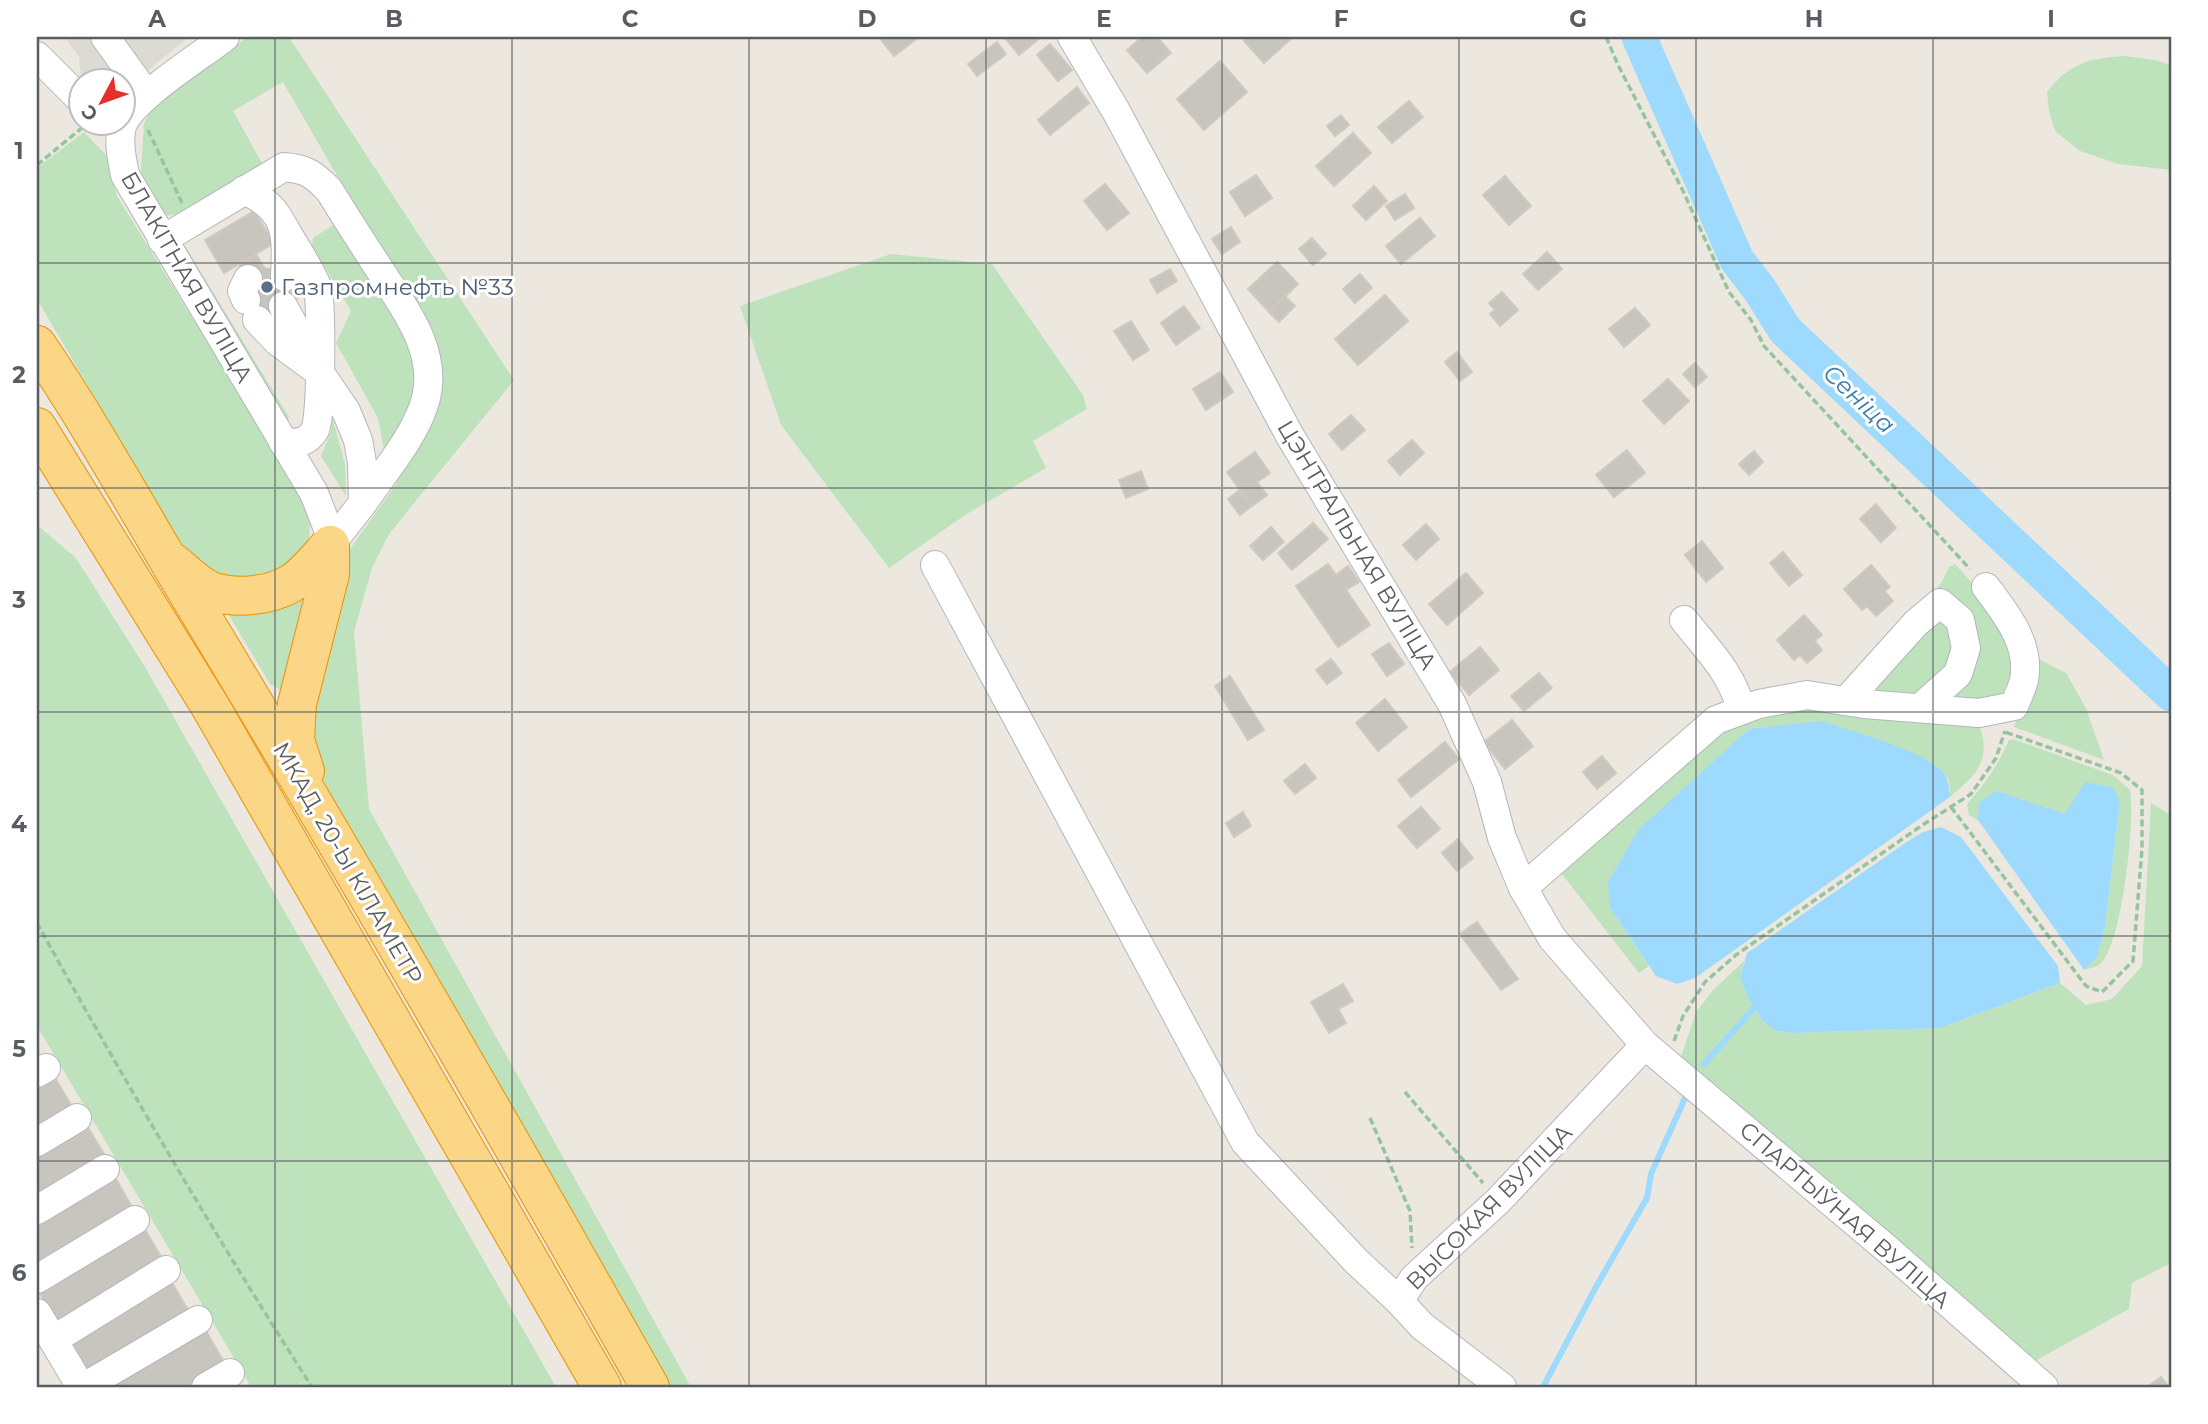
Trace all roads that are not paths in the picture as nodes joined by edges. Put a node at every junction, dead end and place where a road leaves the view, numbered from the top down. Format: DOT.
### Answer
graph roads {
  1 [pos="105,37"];
  2 [pos="1072,37"];
  3 [pos="214,40"];
  4 [pos="37,56"];
  5 [pos="115,66"];
  6 [pos="66,85"];
  7 [pos="136,107"];
  8 [pos="124,136"];
  9 [pos="244,190"];
  10 [pos="162,240"];
  11 [pos="271,284"];
  12 [pos="37,345"];
  13 [pos="320,373"];
  14 [pos="37,427"];
  15 [pos="283,442"];
  16 [pos="363,503"];
  17 [pos="330,545"];
  18 [pos="163,553"];
  19 [pos="935,565"];
  20 [pos="1986,587"];
  21 [pos="1684,620"];
  22 [pos="1846,701"];
  23 [pos="1920,708"];
  24 [pos="1741,710"];
  25 [pos="318,809"];
  26 [pos="1523,888"];
  27 [pos="1654,1053"];
  28 [pos="77,1118"];
  29 [pos="37,1142"];
  30 [pos="105,1169"];
  31 [pos="37,1210"];
  32 [pos="135,1220"];
  33 [pos="166,1270"];
  34 [pos="37,1279"];
  35 [pos="1406,1289"];
  36 [pos="37,1313"];
  37 [pos="198,1320"];
  38 [pos="53,1340"];
  39 [pos="82,1387"];
  40 [pos="602,1387"];
  41 [pos="650,1387"];
  42 [pos="1503,1387"];
  43 [pos="2044,1387"];
  1 -- 5 [label="street"];
  2 -- 26 [label="street, ЦЭНТРАЛЬНАЯ ВУЛІЦА"];
  3 -- 7 [label="street"];
  4 -- 6 [label="street"];
  8 -- 10 [label="street, БЛАКІТНАЯ ВУЛІЦА"];
  9 -- 10 [label="street"];
  9 -- 11 [label="street"];
  9 -- 16 [label="street"];
  10 -- 15 [label="street, БЛАКІТНАЯ ВУЛІЦА"];
  11 -- 13 [label="street"];
  11 -- 13 [label="street"];
  11 -- 13 [label="street"];
  12 -- 18 [label="highway, МКАД, 20-Ы КІЛАМЕТР"];
  13 -- 15 [label="street"];
  13 -- 16 [label="street"];
  14 -- 40 [label="highway, МКАД, 20-Ы КІЛАМЕТР"];
  15 -- 17 [label="street, БЛАКІТНАЯ ВУЛІЦА"];
  16 -- 17 [label="street"];
  17 -- 18 [label="highway"];
  17 -- 25 [label="highway"];
  18 -- 25 [label="highway, МКАД, 20-Ы КІЛАМЕТР"];
  19 -- 35 [label="street"];
  20 -- 23 [label="street"];
  21 -- 24 [label="street"];
  22 -- 23 [label="street"];
  22 -- 23 [label="street"];
  22 -- 24 [label="street"];
  24 -- 26 [label="street"];
  25 -- 41 [label="highway, МКАД, 20-Ы КІЛАМЕТР"];
  26 -- 27 [label="street, ЦЭНТРАЛЬНАЯ ВУЛІЦА"];
  27 -- 35 [label="street, ВЫСОКАЯ ВУЛІЦА"];
  27 -- 43 [label="street, СПАРТЫЎНАЯ ВУЛІЦА"];
  28 -- 29 [label="street"];
  30 -- 31 [label="street"];
  32 -- 34 [label="street"];
  33 -- 38 [label="street"];
  35 -- 42 [label="street, ВЫСОКАЯ ВУЛІЦА"];
  36 -- 38 [label="street"];
  37 -- 39 [label="street"];
  38 -- 39 [label="street"];
}
